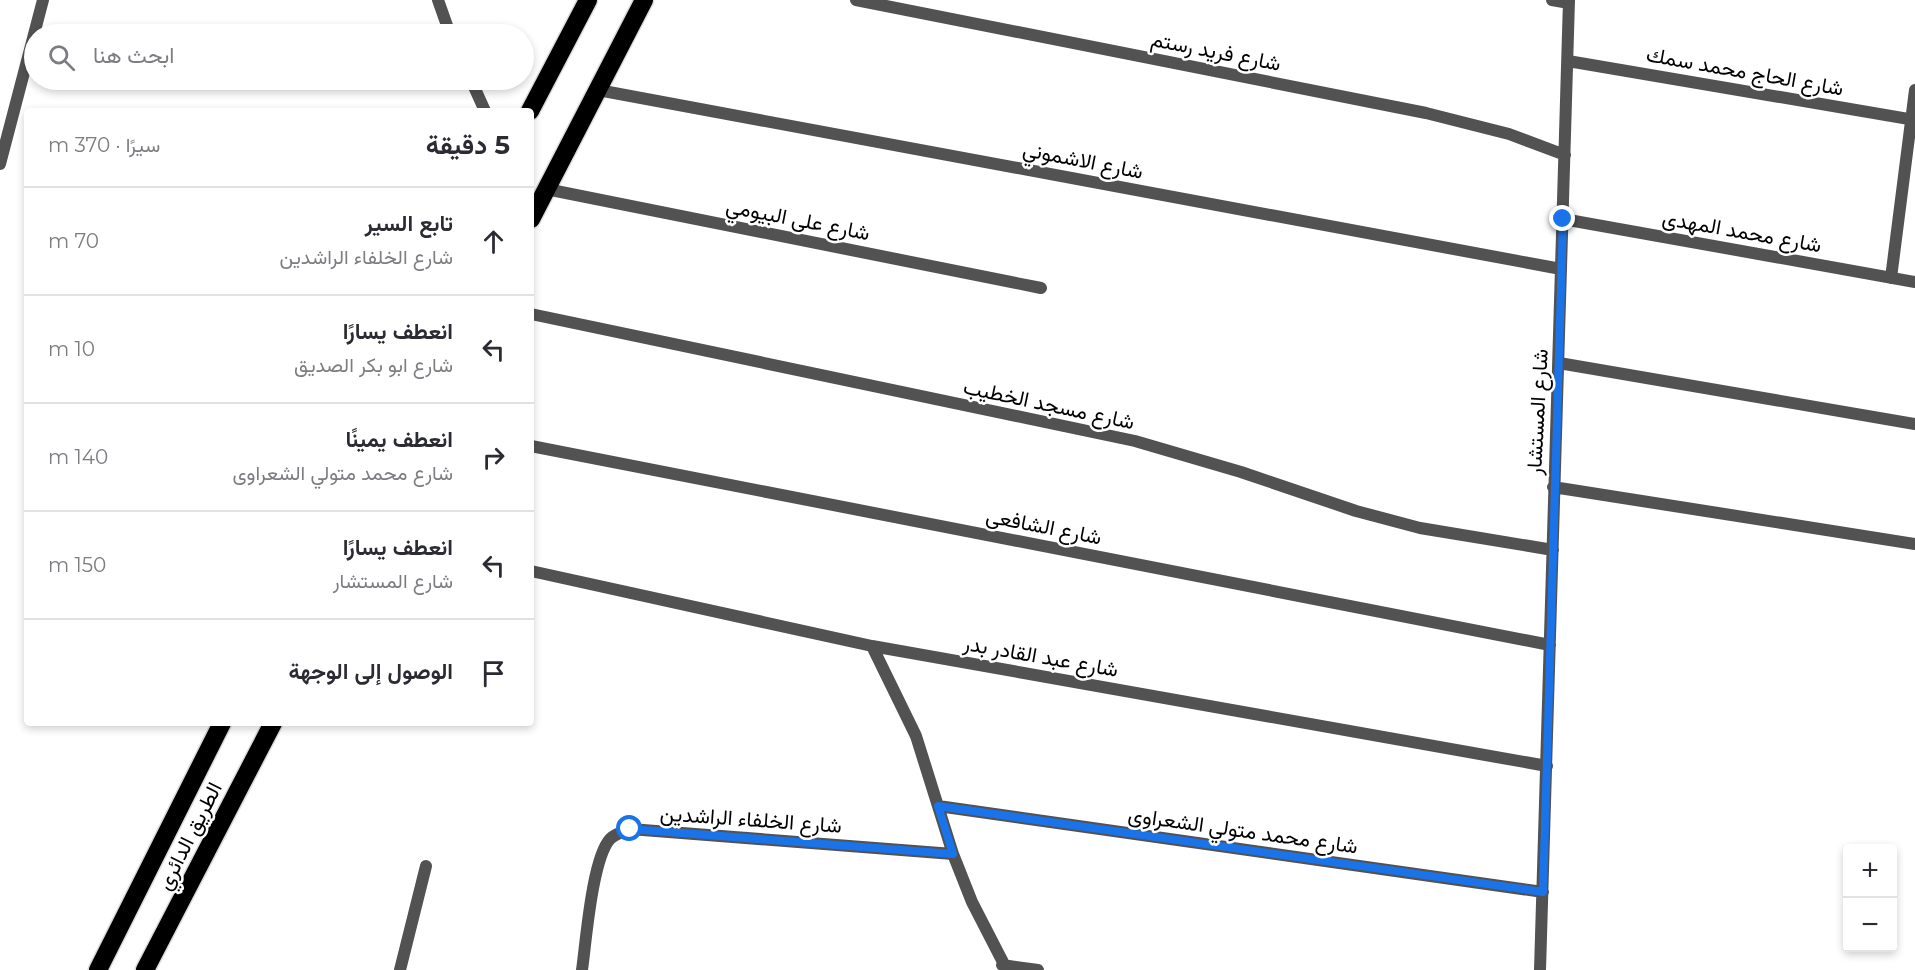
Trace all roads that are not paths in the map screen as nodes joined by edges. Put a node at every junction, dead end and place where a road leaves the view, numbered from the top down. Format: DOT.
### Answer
graph roads {
  1 [pos="43,0"];
  2 [pos="438,0"];
  3 [pos="588,0"];
  4 [pos="644,0"];
  5 [pos="856,0"];
  6 [pos="1552,0"];
  7 [pos="1569,2"];
  8 [pos="37,24"];
  9 [pos="446,24"];
  10 [pos="1568,61"];
  11 [pos="24,72"];
  12 [pos="476,90"];
  13 [pos="598,90"];
  14 [pos="1915,90"];
  15 [pos="484,108"];
  16 [pos="532,108"];
  17 [pos="1913,120"];
  18 [pos="1565,155"];
  19 [pos="0,164"];
  20 [pos="546,189"];
  21 [pos="534,213"];
  22 [pos="1563,219"];
  23 [pos="1561,269"];
  24 [pos="1891,278"];
  25 [pos="1915,282"];
  26 [pos="1041,288"];
  27 [pos="534,315"];
  28 [pos="1559,363"];
  29 [pos="1915,424"];
  30 [pos="534,447"];
  31 [pos="1553,487"];
  32 [pos="1915,544"];
  33 [pos="1553,550"];
  34 [pos="534,572"];
  35 [pos="1550,645"];
  36 [pos="872,646"];
  37 [pos="220,726"];
  38 [pos="271,726"];
  39 [pos="1547,766"];
  40 [pos="938,806"];
  41 [pos="953,854"];
  42 [pos="426,866"];
  43 [pos="1543,892"];
  44 [pos="1004,967"];
  45 [pos="98,970"];
  46 [pos="144,970"];
  47 [pos="400,970"];
  48 [pos="582,970"];
  49 [pos="1038,970"];
  50 [pos="1540,970"];
  1 -- 8 [label="street"];
  2 -- 9 [label="street"];
  3 -- 16 [label="highway"];
  4 -- 13 [label="highway"];
  5 -- 18 [label="street, شارع فريد رستم"];
  6 -- 7 [label="street"];
  7 -- 10 [label="street, شارع المستشار"];
  10 -- 17 [label="street, شارع الحاج محمد سمك"];
  10 -- 18 [label="street, شارع المستشار"];
  11 -- 19 [label="street"];
  12 -- 15 [label="street"];
  13 -- 20 [label="highway"];
  13 -- 23 [label="street, شارع الاشموني"];
  14 -- 17 [label="street"];
  17 -- 24 [label="street"];
  18 -- 22 [label="street, شارع المستشار"];
  20 -- 21 [label="highway"];
  20 -- 26 [label="street, شارع على البيومي"];
  22 -- 23 [label="street, شارع المستشار"];
  22 -- 24 [label="street, شارع محمد المهدى"];
  23 -- 28 [label="street, شارع المستشار"];
  24 -- 25 [label="street, شارع محمد المهدى"];
  27 -- 33 [label="street, شارع مسجد الخطيب"];
  28 -- 29 [label="street"];
  28 -- 31 [label="street, شارع المستشار"];
  30 -- 35 [label="street, شارع الشافعى"];
  31 -- 32 [label="street"];
  31 -- 33 [label="street, شارع المستشار"];
  33 -- 35 [label="street, شارع المستشار"];
  34 -- 36 [label="street, شارع عبد القادر بدر"];
  35 -- 39 [label="street, شارع المستشار"];
  36 -- 39 [label="street, شارع عبد القادر بدر"];
  36 -- 40 [label="street"];
  37 -- 45 [label="highway, الطريق الدائري"];
  38 -- 46 [label="highway, الطريق الدائري"];
  39 -- 43 [label="street, شارع المستشار"];
  40 -- 41 [label="street"];
  40 -- 43 [label="street, شارع محمد متولي الشعراوى"];
  41 -- 44 [label="street"];
  41 -- 48 [label="street, شارع الخلفاء الراشدين"];
  42 -- 47 [label="street"];
  43 -- 50 [label="street, شارع المستشار"];
  44 -- 49 [label="street"];
}
